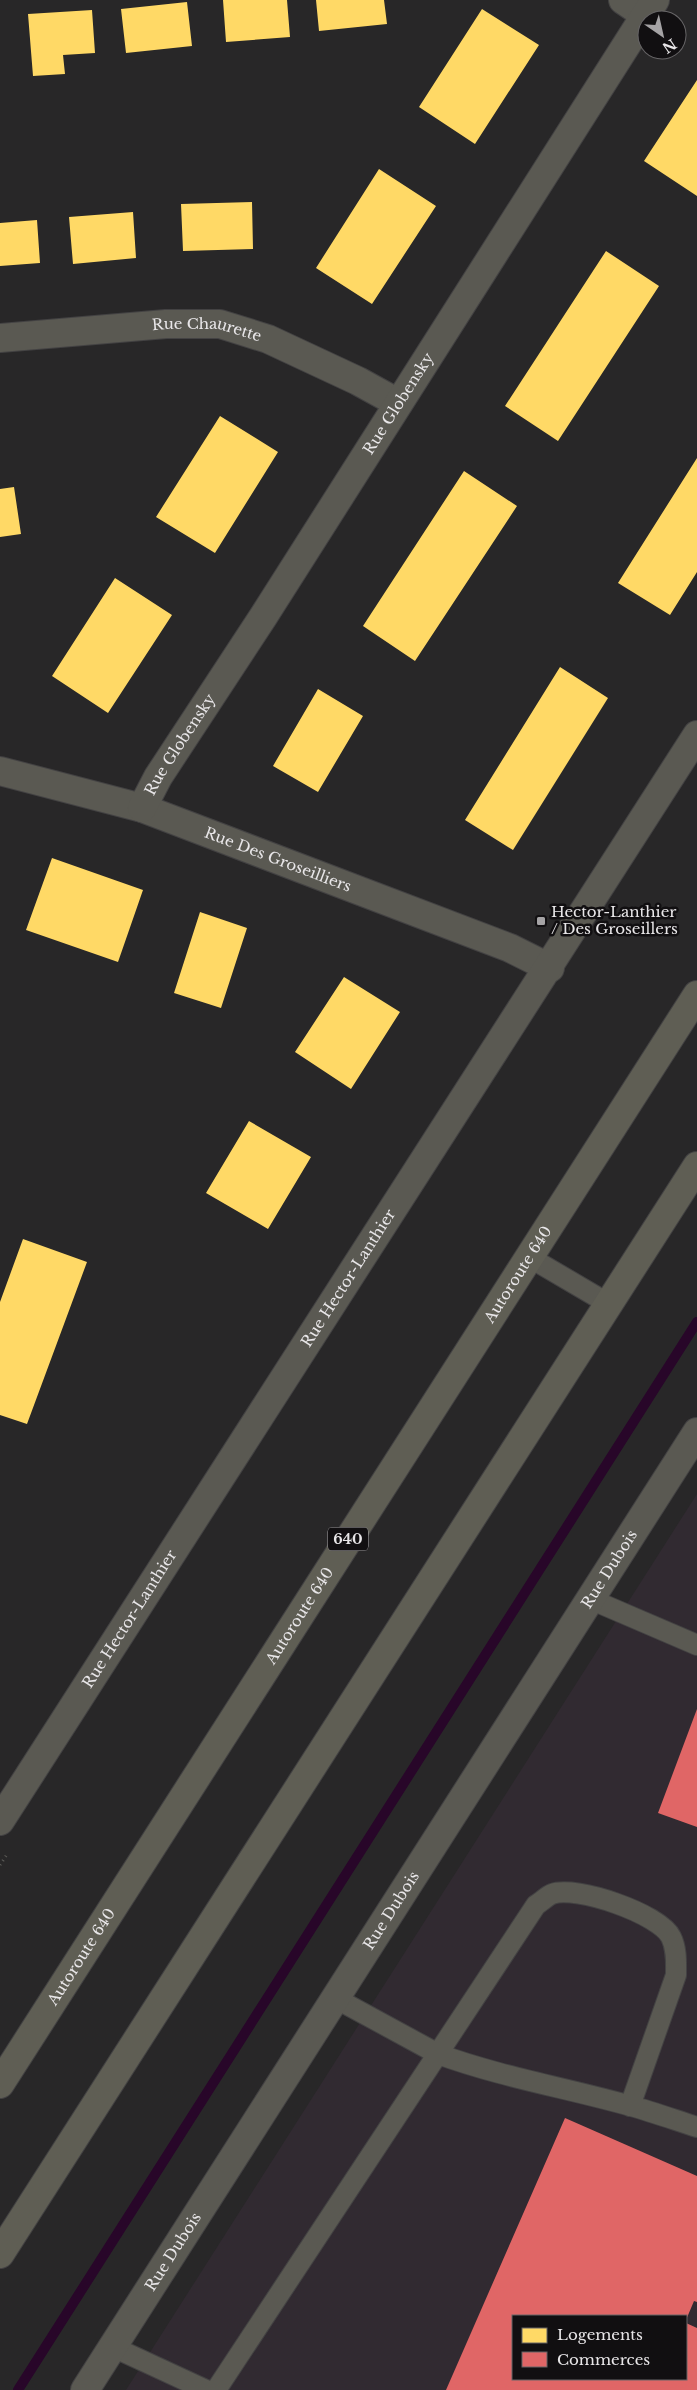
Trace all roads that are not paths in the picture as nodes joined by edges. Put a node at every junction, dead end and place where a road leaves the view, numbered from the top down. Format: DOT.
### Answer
graph roads {
  1 [pos="623,0"];
  2 [pos="650,7"];
  3 [pos="0,338"];
  4 [pos="398,403"];
  5 [pos="697,735"];
  6 [pos="0,770"];
  7 [pos="142,808"];
  8 [pos="550,968"];
  9 [pos="697,995"];
  10 [pos="697,1166"];
  11 [pos="529,1256"];
  12 [pos="609,1304"];
  13 [pos="697,1432"];
  14 [pos="590,1599"];
  15 [pos="697,1645"];
  16 [pos="0,1822"];
  17 [pos="335,1998"];
  18 [pos="438,2054"];
  19 [pos="0,2084"];
  20 [pos="630,2106"];
  21 [pos="697,2127"];
  22 [pos="0,2254"];
  23 [pos="113,2347"];
  24 [pos="85,2390"];
  25 [pos="206,2390"];
  26 [pos="216,2390"];
  1 -- 2 [label="street"];
  2 -- 4 [label="street, Rue Globensky"];
  3 -- 4 [label="street, Rue Chaurette"];
  4 -- 7 [label="street, Rue Globensky"];
  5 -- 8 [label="street, Rue Hector-Lanthier"];
  6 -- 7 [label="street, Rue Des Groseilliers"];
  7 -- 8 [label="street, Rue Des Groseilliers"];
  8 -- 16 [label="street, Rue Hector-Lanthier"];
  9 -- 11 [label="highway, Autoroute 640 / 640"];
  10 -- 12 [label="highway"];
  11 -- 12 [label="lane"];
  11 -- 19 [label="highway, Autoroute 640 / 640"];
  12 -- 22 [label="highway"];
  13 -- 14 [label="street, Rue Dubois"];
  14 -- 15 [label="lane"];
  14 -- 17 [label="street, Rue Dubois"];
  17 -- 18 [label="lane"];
  17 -- 23 [label="street, Rue Dubois"];
  18 -- 20 [label="lane"];
  18 -- 20 [label="lane"];
  18 -- 26 [label="lane"];
  20 -- 21 [label="lane"];
  23 -- 24 [label="street, Rue Dubois"];
  23 -- 25 [label="lane"];
}
